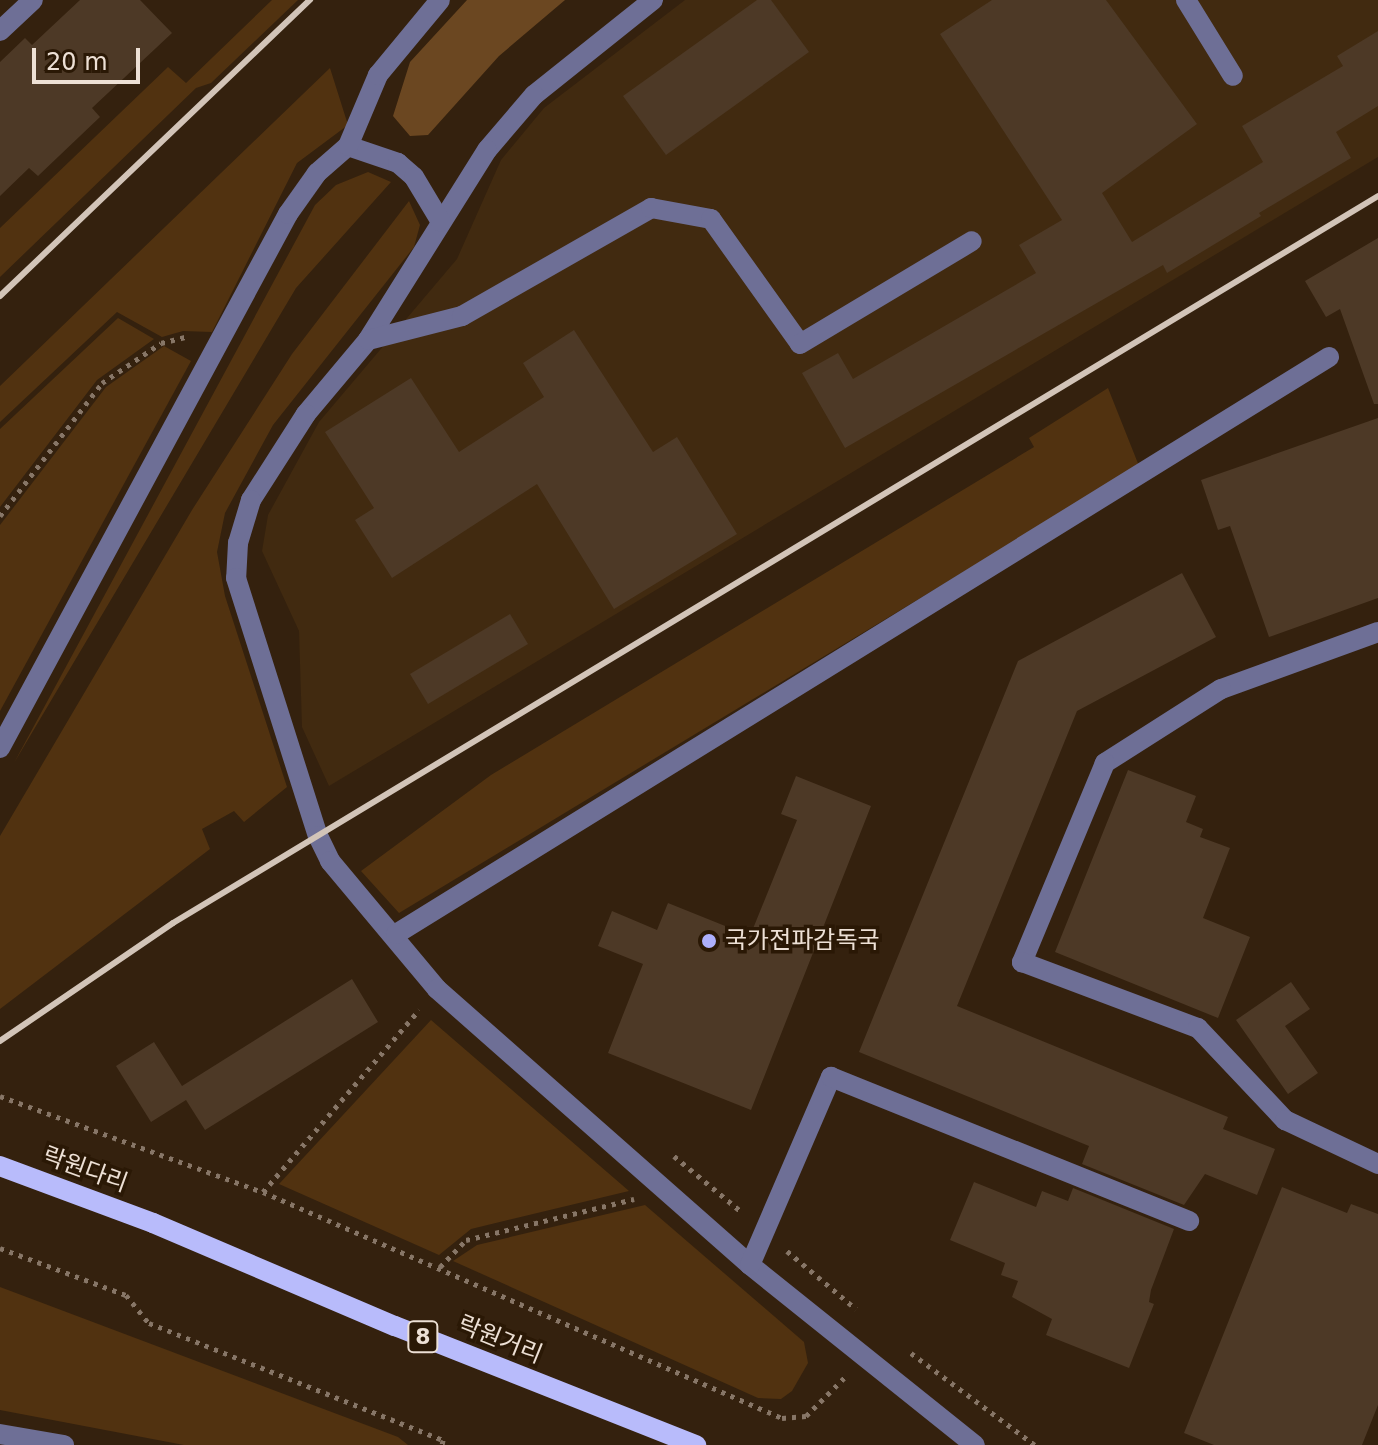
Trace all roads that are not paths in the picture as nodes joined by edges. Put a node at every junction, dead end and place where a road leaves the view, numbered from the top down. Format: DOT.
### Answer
graph roads {
  1 [pos="33,0"];
  2 [pos="440,0"];
  3 [pos="653,0"];
  4 [pos="1186,0"];
  5 [pos="0,31"];
  6 [pos="1233,76"];
  7 [pos="348,146"];
  8 [pos="441,222"];
  9 [pos="972,241"];
  10 [pos="368,340"];
  11 [pos="1329,357"];
  12 [pos="1378,632"];
  13 [pos="0,748"];
  14 [pos="396,934"];
  15 [pos="1378,1164"];
  16 [pos="0,1166"];
  17 [pos="1189,1221"];
  18 [pos="153,1223"];
  19 [pos="750,1265"];
  20 [pos="0,1434"];
  21 [pos="64,1445"];
  22 [pos="696,1445"];
  23 [pos="975,1445"];
  1 -- 5 [label="street"];
  2 -- 7 [label="street"];
  3 -- 8 [label="street"];
  4 -- 6 [label="street"];
  7 -- 8 [label="street"];
  7 -- 13 [label="street"];
  8 -- 10 [label="street"];
  9 -- 10 [label="street"];
  10 -- 14 [label="street"];
  11 -- 14 [label="street"];
  12 -- 15 [label="street"];
  14 -- 19 [label="street"];
  16 -- 18 [label="main road, 락원다리"];
  17 -- 19 [label="street"];
  18 -- 22 [label="main road, 락원거리 / 8"];
  19 -- 23 [label="street"];
  20 -- 21 [label="street"];
}
